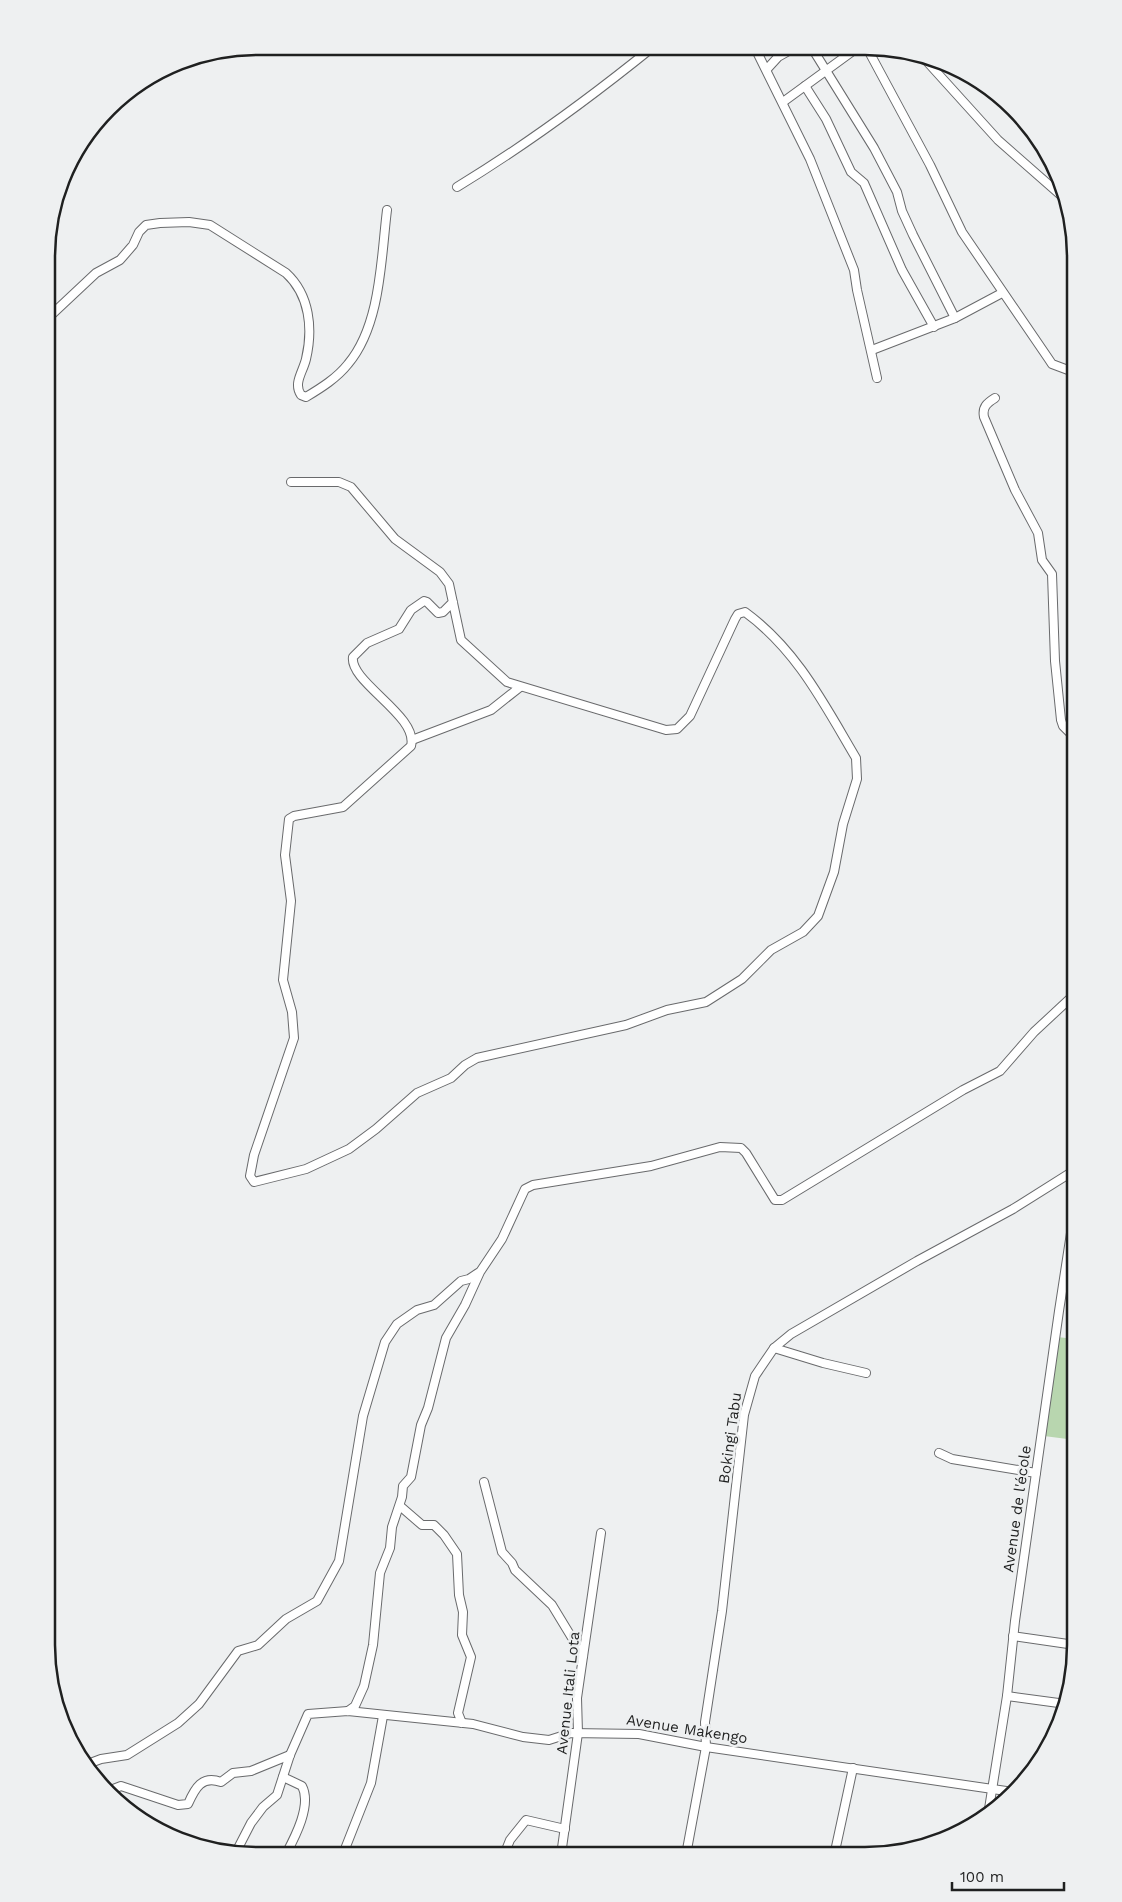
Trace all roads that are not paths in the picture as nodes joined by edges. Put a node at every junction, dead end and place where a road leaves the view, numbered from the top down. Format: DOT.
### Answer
graph roads {
  1 [pos="643,55"];
  2 [pos="759,55"];
  3 [pos="782,55"];
  4 [pos="816,55"];
  5 [pos="847,55"];
  6 [pos="871,55"];
  7 [pos="932,66"];
  8 [pos="767,69"];
  9 [pos="826,70"];
  10 [pos="805,86"];
  11 [pos="783,102"];
  12 [pos="457,187"];
  13 [pos="1056,191"];
  14 [pos="387,210"];
  15 [pos="1002,294"];
  16 [pos="55,311"];
  17 [pos="955,318"];
  18 [pos="934,327"];
  19 [pos="872,350"];
  20 [pos="1067,370"];
  21 [pos="877,378"];
  22 [pos="995,398"];
  23 [pos="290,482"];
  24 [pos="453,602"];
  25 [pos="520,687"];
  26 [pos="1067,730"];
  27 [pos="412,740"];
  28 [pos="1067,1001"];
  29 [pos="1067,1176"];
  30 [pos="1067,1263"];
  31 [pos="480,1272"];
  32 [pos="774,1348"];
  33 [pos="866,1373"];
  34 [pos="939,1453"];
  35 [pos="1036,1473"];
  36 [pos="484,1482"];
  37 [pos="400,1506"];
  38 [pos="601,1533"];
  39 [pos="1013,1636"];
  40 [pos="1067,1644"];
  41 [pos="583,1656"];
  42 [pos="1007,1696"];
  43 [pos="1058,1703"];
  44 [pos="348,1710"];
  45 [pos="384,1716"];
  46 [pos="462,1723"];
  47 [pos="578,1733"];
  48 [pos="706,1747"];
  49 [pos="290,1755"];
  50 [pos="93,1762"];
  51 [pos="853,1768"];
  52 [pos="283,1777"];
  53 [pos="115,1788"];
  54 [pos="993,1789"];
  55 [pos="1005,1791"];
  56 [pos="990,1803"];
  57 [pos="565,1830"];
  58 [pos="239,1846"];
  59 [pos="289,1847"];
  60 [pos="346,1847"];
  61 [pos="507,1847"];
  62 [pos="562,1847"];
  63 [pos="687,1847"];
  64 [pos="836,1847"];
  1 -- 12 [label="street"];
  2 -- 8 [label="street"];
  3 -- 8 [label="street"];
  4 -- 9 [label="street"];
  5 -- 9 [label="street"];
  6 -- 15 [label="street"];
  7 -- 13 [label="street"];
  8 -- 11 [label="street"];
  9 -- 10 [label="street"];
  9 -- 17 [label="street"];
  10 -- 11 [label="street"];
  10 -- 18 [label="street"];
  11 -- 19 [label="street"];
  14 -- 16 [label="street"];
  15 -- 17 [label="street"];
  15 -- 20 [label="street"];
  17 -- 18 [label="street"];
  18 -- 19 [label="street"];
  19 -- 21 [label="street"];
  22 -- 26 [label="street"];
  23 -- 24 [label="street"];
  24 -- 25 [label="street"];
  24 -- 27 [label="street"];
  25 -- 27 [label="street"];
  25 -- 27 [label="street"];
  28 -- 31 [label="street"];
  29 -- 32 [label="street, Bokingi Tabu"];
  30 -- 35 [label="street, Avenue de l'école"];
  31 -- 37 [label="street"];
  31 -- 50 [label="street"];
  32 -- 33 [label="street"];
  32 -- 48 [label="street, Bokingi Tabu"];
  34 -- 35 [label="street"];
  35 -- 39 [label="street, Avenue de l'école"];
  36 -- 41 [label="street"];
  37 -- 44 [label="street"];
  37 -- 46 [label="street"];
  38 -- 41 [label="street, Avenue Itali Lota"];
  39 -- 40 [label="street"];
  39 -- 42 [label="street, Avenue de l'école"];
  41 -- 47 [label="street, Avenue Itali Lota"];
  42 -- 43 [label="street"];
  42 -- 54 [label="street, Avenue de l'école"];
  44 -- 45 [label="street, Avenue Makengo"];
  44 -- 49 [label="street, Avenue Makengo"];
  45 -- 46 [label="street, Avenue Makengo"];
  45 -- 60 [label="street"];
  46 -- 47 [label="street, Avenue Makengo"];
  47 -- 48 [label="street, Avenue Makengo"];
  47 -- 57 [label="street, Avenue Itali Lota"];
  48 -- 51 [label="street, Avenue Makengo"];
  48 -- 63 [label="street, Bokingi Tabu"];
  49 -- 52 [label="street, Avenue Makengo"];
  49 -- 53 [label="street"];
  51 -- 54 [label="street, Avenue Makengo"];
  51 -- 64 [label="street"];
  52 -- 58 [label="street, Avenue Makengo"];
  52 -- 59 [label="street"];
  54 -- 55 [label="street, Avenue Makengo"];
  54 -- 56 [label="street, Avenue de l'école"];
  57 -- 61 [label="street"];
  57 -- 62 [label="street, Avenue Itali Lota"];
}
